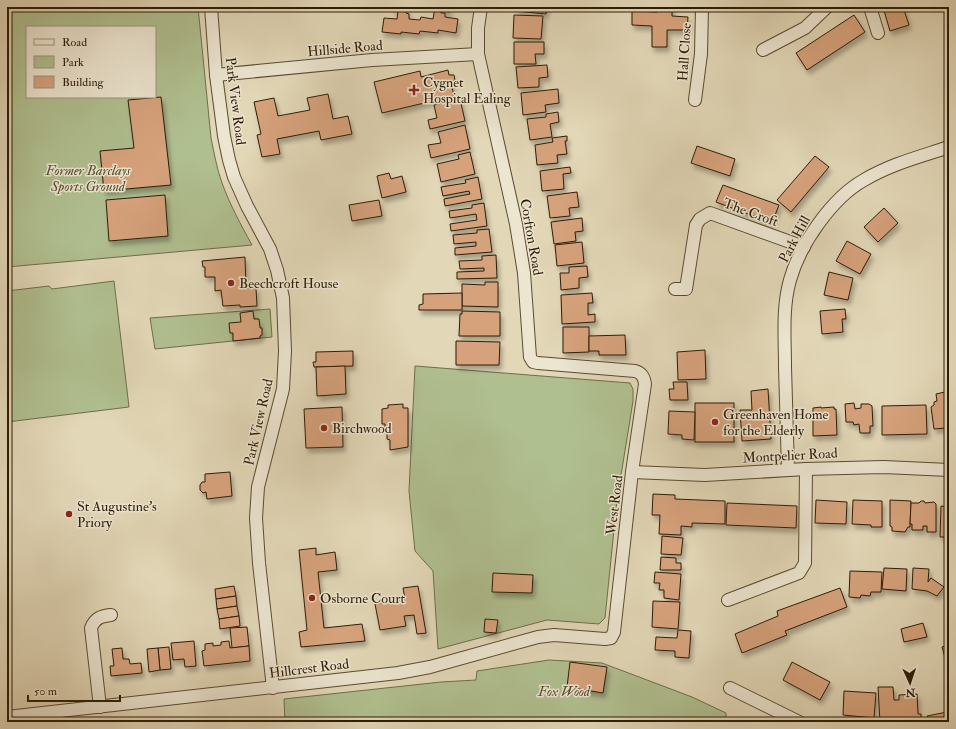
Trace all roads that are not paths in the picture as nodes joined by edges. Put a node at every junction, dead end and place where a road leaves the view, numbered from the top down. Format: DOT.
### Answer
graph roads {
  1 [pos="211,7"];
  2 [pos="481,7"];
  3 [pos="702,7"];
  4 [pos="827,7"];
  5 [pos="870,7"];
  6 [pos="878,33"];
  7 [pos="763,50"];
  8 [pos="478,54"];
  9 [pos="216,75"];
  10 [pos="695,100"];
  11 [pos="949,148"];
  12 [pos="804,247"];
  13 [pos="675,289"];
  14 [pos="644,376"];
  15 [pos="806,469"];
  16 [pos="788,470"];
  17 [pos="949,470"];
  18 [pos="632,472"];
  19 [pos="728,600"];
  20 [pos="111,614"];
  21 [pos="611,638"];
  22 [pos="273,688"];
  23 [pos="730,688"];
  24 [pos="100,707"];
  25 [pos="7,717"];
  26 [pos="799,722"];
  1 -- 9 [label="street, Park View Road"];
  2 -- 8 [label="street, Corfton Road"];
  3 -- 10 [label="street, Hall Close"];
  4 -- 7 [label="street"];
  5 -- 6 [label="street"];
  8 -- 9 [label="street, Hillside Road"];
  8 -- 14 [label="street, Corfton Road"];
  9 -- 22 [label="street, Park View Road"];
  11 -- 12 [label="street, Park Hill"];
  12 -- 13 [label="street, The Croft"];
  12 -- 16 [label="street, Park Hill"];
  14 -- 18 [label="street, West Road"];
  15 -- 16 [label="street, Montpelier Road"];
  15 -- 17 [label="street, Montpelier Road"];
  15 -- 19 [label="street"];
  16 -- 18 [label="street, Montpelier Road"];
  18 -- 21 [label="street, West Road"];
  20 -- 24 [label="street"];
  21 -- 22 [label="street, Hillcrest Road"];
  22 -- 24 [label="street, Hillcrest Road"];
  23 -- 26 [label="street"];
  24 -- 25 [label="street, Hillcrest Road"];
}
